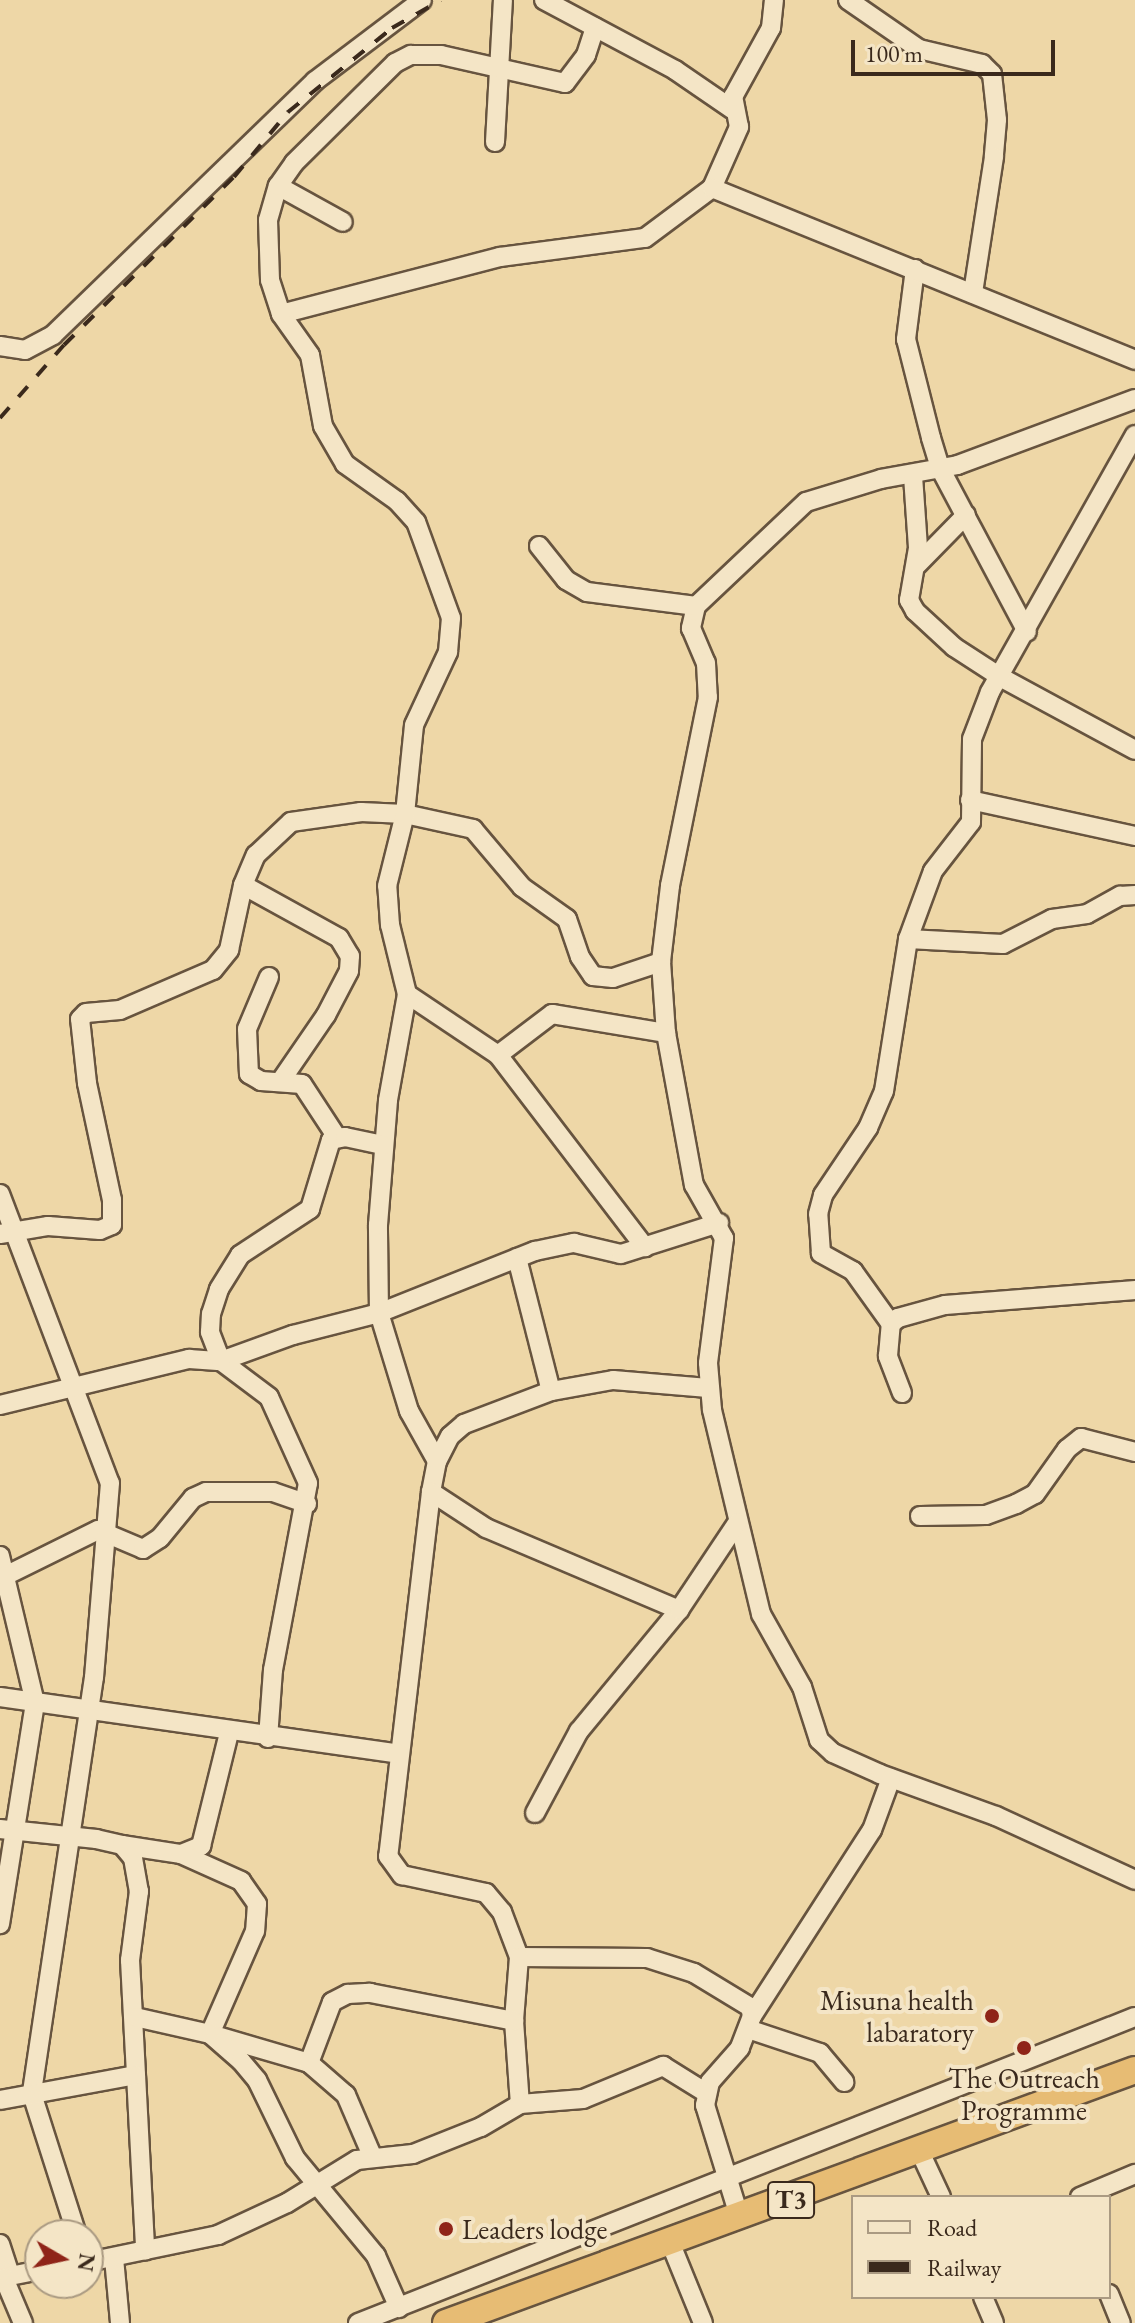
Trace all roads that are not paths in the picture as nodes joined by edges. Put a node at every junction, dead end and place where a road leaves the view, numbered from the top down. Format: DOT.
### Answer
graph roads {
  1 [pos="503,0"];
  2 [pos="544,0"];
  3 [pos="848,0"];
  4 [pos="776,1"];
  5 [pos="414,3"];
  6 [pos="595,27"];
  7 [pos="499,71"];
  8 [pos="732,109"];
  9 [pos="495,142"];
  10 [pos="278,186"];
  11 [pos="712,188"];
  12 [pos="343,222"];
  13 [pos="915,269"];
  14 [pos="973,293"];
  15 [pos="281,314"];
  16 [pos="0,346"];
  17 [pos="1135,360"];
  18 [pos="1135,399"];
  19 [pos="1135,435"];
  20 [pos="941,470"];
  21 [pos="913,476"];
  22 [pos="966,515"];
  23 [pos="918,520"];
  24 [pos="948,544"];
  25 [pos="539,546"];
  26 [pos="917,565"];
  27 [pos="696,606"];
  28 [pos="1027,632"];
  29 [pos="1002,678"];
  30 [pos="1135,750"];
  31 [pos="970,800"];
  32 [pos="405,814"];
  33 [pos="1135,836"];
  34 [pos="243,885"];
  35 [pos="1135,895"];
  36 [pos="908,939"];
  37 [pos="661,962"];
  38 [pos="269,977"];
  39 [pos="407,994"];
  40 [pos="666,1033"];
  41 [pos="498,1055"];
  42 [pos="282,1079"];
  43 [pos="336,1136"];
  44 [pos="383,1145"];
  45 [pos="0,1194"];
  46 [pos="719,1223"];
  47 [pos="5,1232"];
  48 [pos="645,1247"];
  49 [pos="517,1258"];
  50 [pos="1135,1290"];
  51 [pos="379,1313"];
  52 [pos="891,1324"];
  53 [pos="221,1361"];
  54 [pos="69,1387"];
  55 [pos="708,1388"];
  56 [pos="551,1391"];
  57 [pos="902,1393"];
  58 [pos="0,1405"];
  59 [pos="1135,1452"];
  60 [pos="437,1461"];
  61 [pos="431,1492"];
  62 [pos="307,1504"];
  63 [pos="920,1516"];
  64 [pos="737,1523"];
  65 [pos="108,1531"];
  66 [pos="0,1556"];
  67 [pos="5,1576"];
  68 [pos="679,1610"];
  69 [pos="0,1697"];
  70 [pos="35,1703"];
  71 [pos="88,1709"];
  72 [pos="229,1733"];
  73 [pos="268,1738"];
  74 [pos="399,1754"];
  75 [pos="891,1778"];
  76 [pos="535,1813"];
  77 [pos="9,1829"];
  78 [pos="71,1834"];
  79 [pos="122,1845"];
  80 [pos="181,1854"];
  81 [pos="1135,1880"];
  82 [pos="0,1924"];
  83 [pos="519,1957"];
  84 [pos="135,2017"];
  85 [pos="1135,2017"];
  86 [pos="514,2021"];
  87 [pos="750,2023"];
  88 [pos="210,2034"];
  89 [pos="309,2063"];
  90 [pos="1135,2070"];
  91 [pos="136,2075"];
  92 [pos="844,2082"];
  93 [pos="705,2092"];
  94 [pos="32,2094"];
  95 [pos="0,2100"];
  96 [pos="520,2104"];
  97 [pos="920,2152"];
  98 [pos="373,2158"];
  99 [pos="1135,2174"];
  100 [pos="728,2175"];
  101 [pos="315,2185"];
  102 [pos="940,2195"];
  103 [pos="1085,2195"];
  104 [pos="72,2219"];
  105 [pos="740,2219"];
  106 [pos="670,2242"];
  107 [pos="0,2244"];
  108 [pos="145,2251"];
  109 [pos="114,2258"];
  110 [pos="104,2260"];
  111 [pos="5,2277"];
  112 [pos="984,2299"];
  113 [pos="1111,2299"];
  114 [pos="399,2308"];
  115 [pos="23,2323"];
  116 [pos="120,2323"];
  117 [pos="358,2323"];
  118 [pos="446,2323"];
  119 [pos="703,2323"];
  120 [pos="994,2323"];
  121 [pos="1121,2323"];
  1 -- 7 [label="street"];
  2 -- 6 [label="street"];
  3 -- 14 [label="street"];
  4 -- 8 [label="street"];
  5 -- 16 [label="street"];
  6 -- 7 [label="street"];
  6 -- 8 [label="street"];
  7 -- 9 [label="street"];
  7 -- 10 [label="street"];
  8 -- 11 [label="street"];
  10 -- 12 [label="street"];
  10 -- 15 [label="street"];
  11 -- 13 [label="street"];
  11 -- 15 [label="street"];
  13 -- 14 [label="street"];
  13 -- 20 [label="street"];
  14 -- 17 [label="street"];
  15 -- 32 [label="street"];
  18 -- 20 [label="street"];
  19 -- 28 [label="street"];
  20 -- 21 [label="street"];
  20 -- 22 [label="street"];
  21 -- 23 [label="street"];
  21 -- 27 [label="street"];
  22 -- 24 [label="street"];
  22 -- 28 [label="street"];
  23 -- 24 [label="street"];
  23 -- 26 [label="street"];
  24 -- 26 [label="street"];
  25 -- 27 [label="street"];
  26 -- 29 [label="street"];
  27 -- 37 [label="street"];
  28 -- 29 [label="street"];
  29 -- 30 [label="street"];
  29 -- 31 [label="street"];
  31 -- 33 [label="street"];
  31 -- 36 [label="street"];
  32 -- 34 [label="street"];
  32 -- 37 [label="street"];
  32 -- 39 [label="street"];
  34 -- 42 [label="street"];
  34 -- 47 [label="street"];
  35 -- 36 [label="street"];
  36 -- 52 [label="street"];
  37 -- 40 [label="street"];
  38 -- 42 [label="street"];
  39 -- 41 [label="street"];
  39 -- 44 [label="street"];
  40 -- 41 [label="street"];
  40 -- 46 [label="street"];
  41 -- 48 [label="street"];
  42 -- 43 [label="street"];
  43 -- 44 [label="street"];
  43 -- 53 [label="street"];
  44 -- 51 [label="street"];
  45 -- 47 [label="street"];
  46 -- 48 [label="street"];
  46 -- 55 [label="street"];
  47 -- 54 [label="street"];
  48 -- 49 [label="street"];
  49 -- 51 [label="street"];
  49 -- 56 [label="street"];
  50 -- 52 [label="street"];
  51 -- 53 [label="street"];
  51 -- 60 [label="street"];
  52 -- 57 [label="street"];
  53 -- 54 [label="street"];
  53 -- 62 [label="street"];
  54 -- 58 [label="street"];
  54 -- 65 [label="street"];
  55 -- 56 [label="street"];
  55 -- 64 [label="street"];
  56 -- 60 [label="street"];
  59 -- 63 [label="street"];
  60 -- 61 [label="street"];
  61 -- 68 [label="street"];
  61 -- 74 [label="street"];
  62 -- 65 [label="street"];
  62 -- 73 [label="street"];
  64 -- 68 [label="street"];
  64 -- 75 [label="street"];
  65 -- 67 [label="street"];
  65 -- 71 [label="street"];
  66 -- 67 [label="street"];
  67 -- 70 [label="street"];
  68 -- 76 [label="street"];
  69 -- 70 [label="street"];
  70 -- 71 [label="street"];
  70 -- 77 [label="street"];
  71 -- 72 [label="street"];
  71 -- 78 [label="street"];
  72 -- 73 [label="street"];
  72 -- 80 [label="street"];
  73 -- 74 [label="street"];
  74 -- 83 [label="street"];
  75 -- 81 [label="street"];
  75 -- 87 [label="street"];
  77 -- 78 [label="street"];
  77 -- 82 [label="street"];
  78 -- 79 [label="street"];
  78 -- 94 [label="street"];
  79 -- 80 [label="street"];
  79 -- 84 [label="street"];
  80 -- 88 [label="street"];
  83 -- 86 [label="street"];
  83 -- 87 [label="street"];
  84 -- 88 [label="street"];
  84 -- 91 [label="street"];
  85 -- 100 [label="street"];
  86 -- 89 [label="street"];
  86 -- 96 [label="street"];
  87 -- 92 [label="street"];
  87 -- 93 [label="street"];
  88 -- 89 [label="street"];
  88 -- 101 [label="street"];
  89 -- 98 [label="street"];
  90 -- 97 [label="highway, T3"];
  91 -- 94 [label="street"];
  91 -- 108 [label="street"];
  93 -- 96 [label="street"];
  93 -- 100 [label="street"];
  94 -- 95 [label="street"];
  94 -- 104 [label="street"];
  96 -- 98 [label="street"];
  97 -- 102 [label="street"];
  97 -- 105 [label="highway, T3"];
  98 -- 101 [label="street"];
  99 -- 103 [label="street"];
  100 -- 105 [label="street"];
  100 -- 114 [label="street"];
  101 -- 108 [label="street"];
  101 -- 114 [label="street"];
  105 -- 106 [label="highway, T3"];
  106 -- 118 [label="highway, T3"];
  106 -- 119 [label="street"];
  107 -- 111 [label="street"];
  108 -- 109 [label="street"];
  109 -- 110 [label="street"];
  109 -- 116 [label="street"];
  111 -- 115 [label="street"];
  112 -- 120 [label="street"];
  113 -- 121 [label="street"];
  114 -- 117 [label="street"];
}
